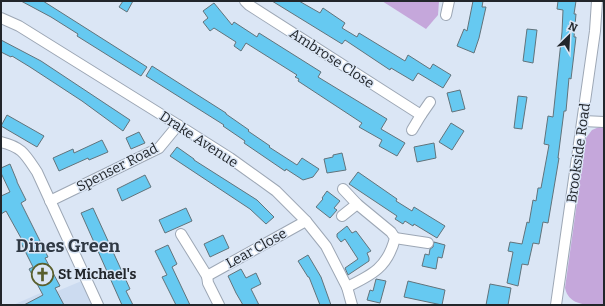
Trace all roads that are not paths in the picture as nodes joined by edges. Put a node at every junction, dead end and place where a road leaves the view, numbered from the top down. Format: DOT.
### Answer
graph roads {
  1 [pos="245,1"];
  2 [pos="449,1"];
  3 [pos="597,1"];
  4 [pos="446,15"];
  5 [pos="1,18"];
  6 [pos="430,102"];
  7 [pos="421,115"];
  8 [pos="583,121"];
  9 [pos="604,122"];
  10 [pos="178,124"];
  11 [pos="412,130"];
  12 [pos="1,142"];
  13 [pos="343,189"];
  14 [pos="50,200"];
  15 [pos="357,204"];
  16 [pos="342,216"];
  17 [pos="306,221"];
  18 [pos="181,234"];
  19 [pos="395,238"];
  20 [pos="428,243"];
  21 [pos="207,276"];
  22 [pos="347,287"];
  23 [pos="98,305"];
  24 [pos="219,305"];
  25 [pos="352,305"];
  26 [pos="556,305"];
  1 -- 7 [label="street, Ambrose Close"];
  2 -- 4 [label="street"];
  3 -- 8 [label="street, Brookside Road"];
  5 -- 10 [label="street, Drake Avenue"];
  6 -- 7 [label="street"];
  7 -- 11 [label="street"];
  8 -- 9 [label="street"];
  8 -- 26 [label="street, Brookside Road"];
  10 -- 14 [label="street, Spenser Road"];
  10 -- 17 [label="street, Drake Avenue"];
  12 -- 14 [label="street"];
  13 -- 15 [label="street"];
  14 -- 23 [label="street"];
  15 -- 16 [label="street"];
  15 -- 19 [label="street"];
  17 -- 21 [label="street, Lear Close"];
  17 -- 22 [label="street, Drake Avenue"];
  18 -- 21 [label="street"];
  19 -- 20 [label="street"];
  19 -- 22 [label="street"];
  21 -- 24 [label="street"];
  22 -- 25 [label="street, Drake Avenue"];
}
